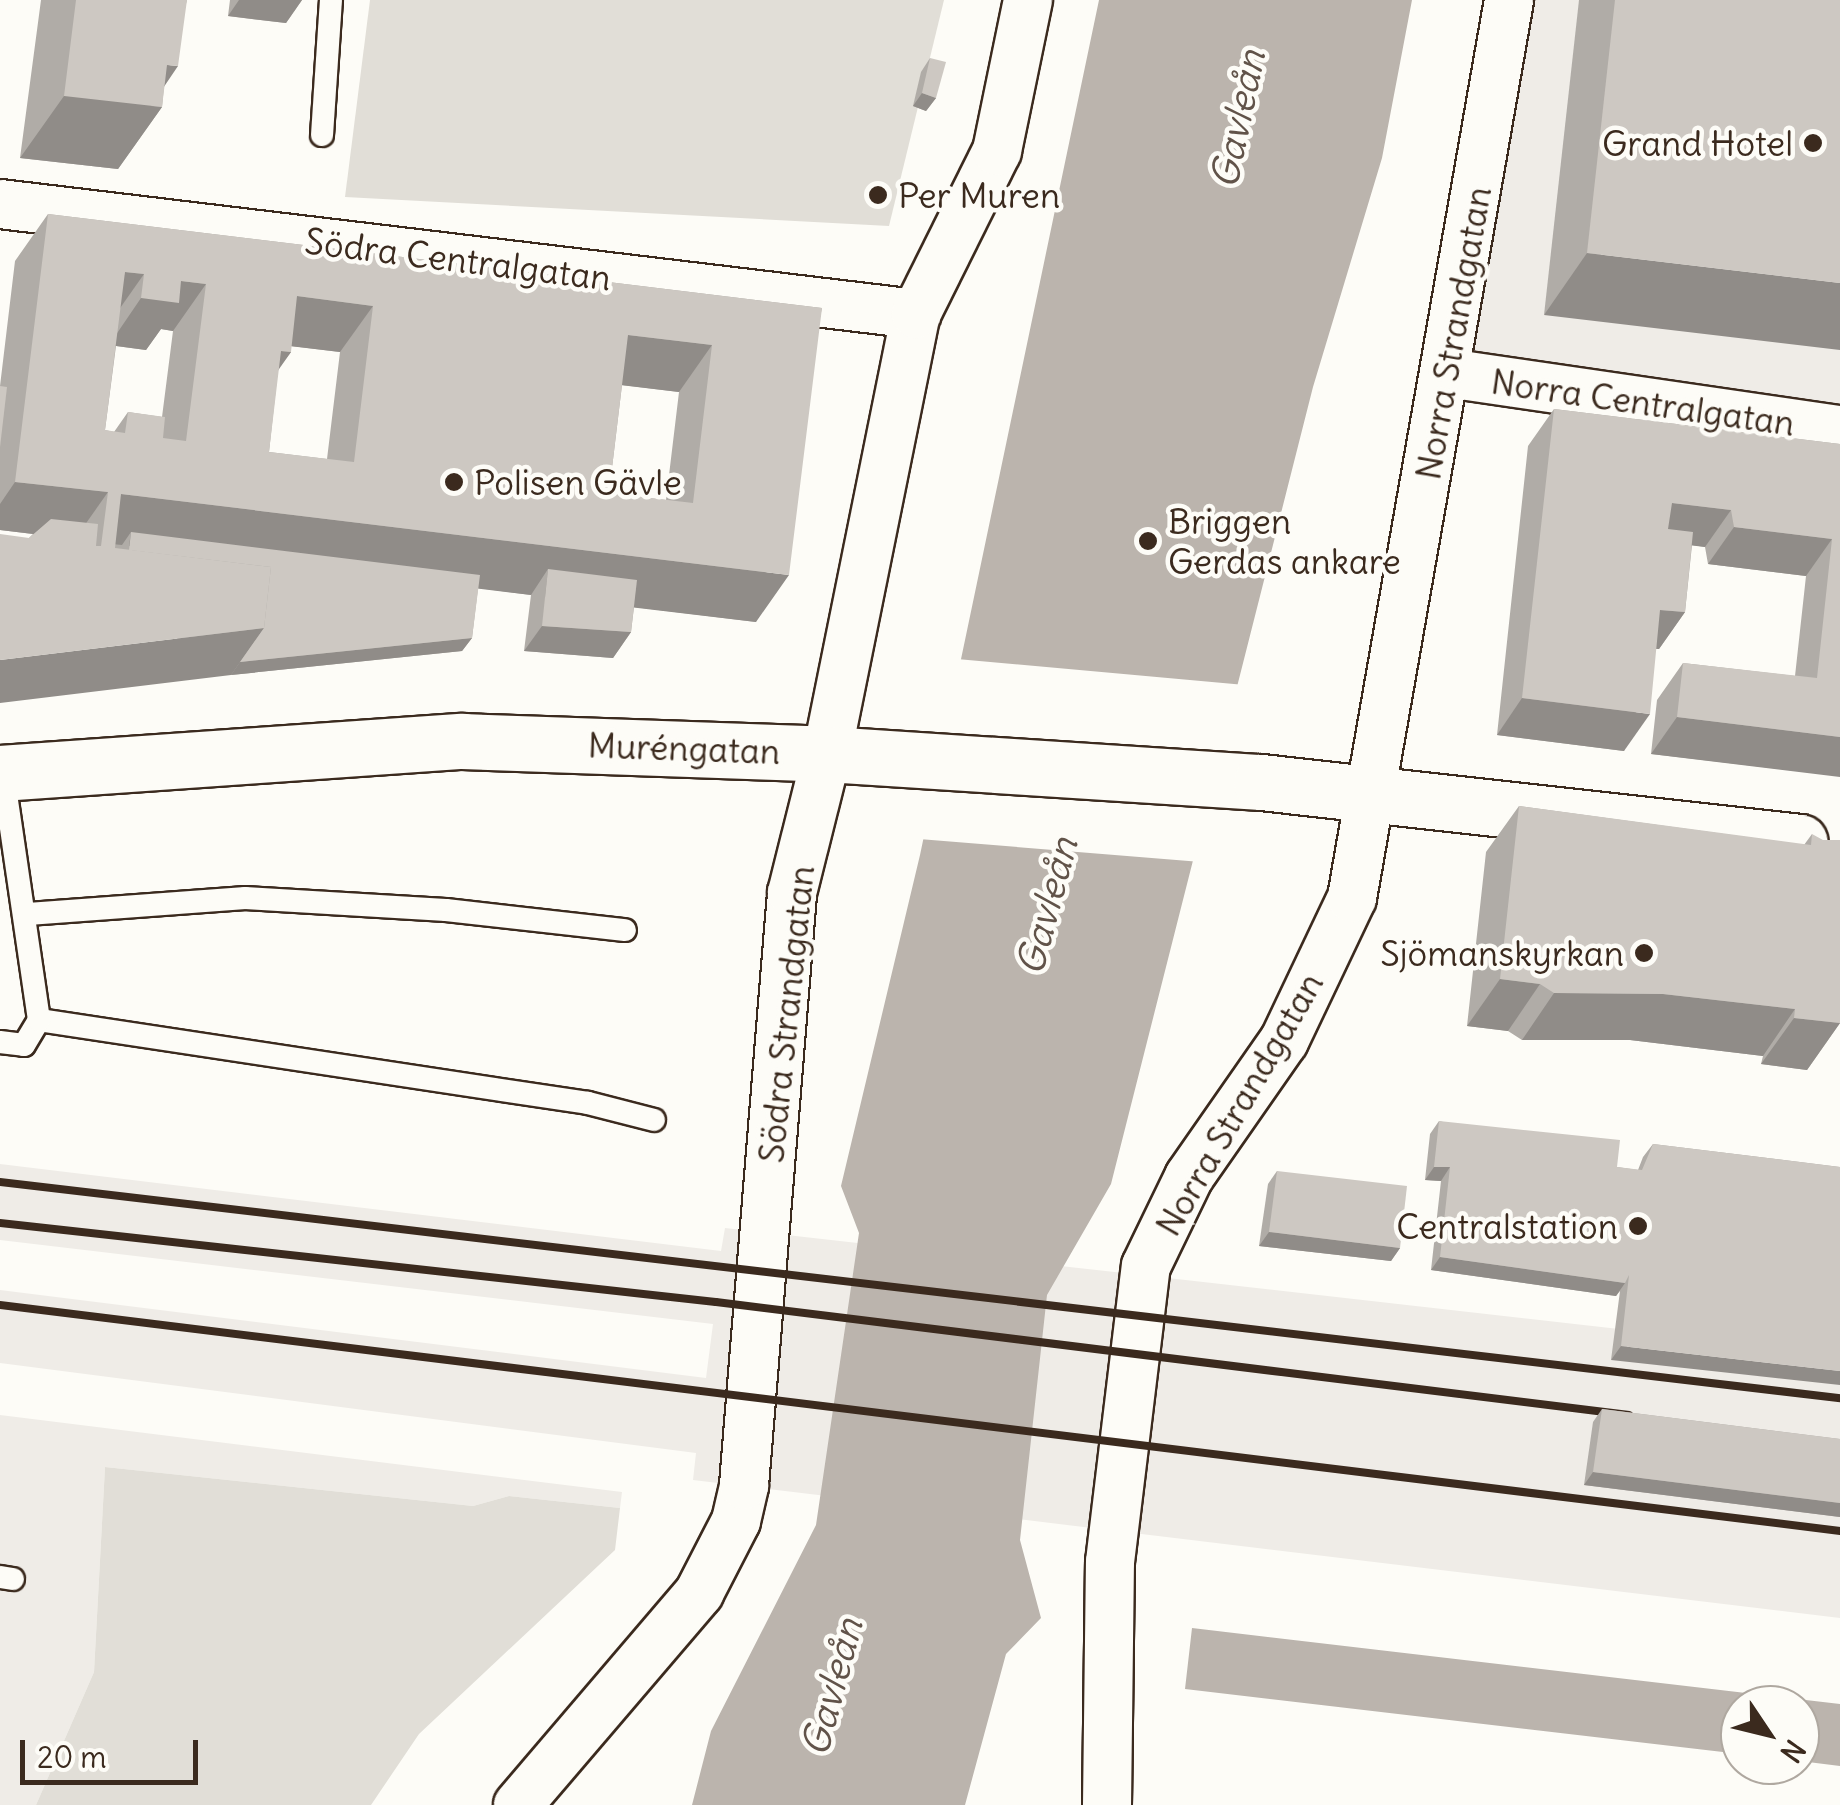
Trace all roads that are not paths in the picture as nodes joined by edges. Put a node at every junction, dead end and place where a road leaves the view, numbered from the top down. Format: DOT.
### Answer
graph roads {
  1 [pos="332,0"];
  2 [pos="1028,0"];
  3 [pos="1509,0"];
  4 [pos="322,135"];
  5 [pos="0,204"];
  6 [pos="916,314"];
  7 [pos="1447,373"];
  8 [pos="1840,430"];
  9 [pos="827,754"];
  10 [pos="2,773"];
  11 [pos="1368,793"];
  12 [pos="1820,845"];
  13 [pos="28,914"];
  14 [pos="625,930"];
  15 [pos="39,1020"];
  16 [pos="0,1042"];
  17 [pos="654,1120"];
  18 [pos="518,1805"];
  19 [pos="1108,1805"];
  1 -- 4 [label="lane"];
  2 -- 6 [label="street, Södra Strandgatan"];
  3 -- 7 [label="street, Norra Strandgatan"];
  5 -- 6 [label="street, Södra Centralgatan"];
  6 -- 9 [label="street, Södra Strandgatan"];
  7 -- 8 [label="street, Norra Centralgatan"];
  7 -- 11 [label="street, Norra Strandgatan"];
  9 -- 10 [label="street, Muréngatan"];
  9 -- 11 [label="street, Muréngatan"];
  9 -- 18 [label="street, Södra Strandgatan"];
  10 -- 13 [label="lane"];
  11 -- 12 [label="street, Muréngatan"];
  11 -- 19 [label="street, Norra Strandgatan"];
  13 -- 14 [label="lane"];
  13 -- 15 [label="lane"];
  15 -- 16 [label="lane"];
  15 -- 17 [label="lane"];
}
